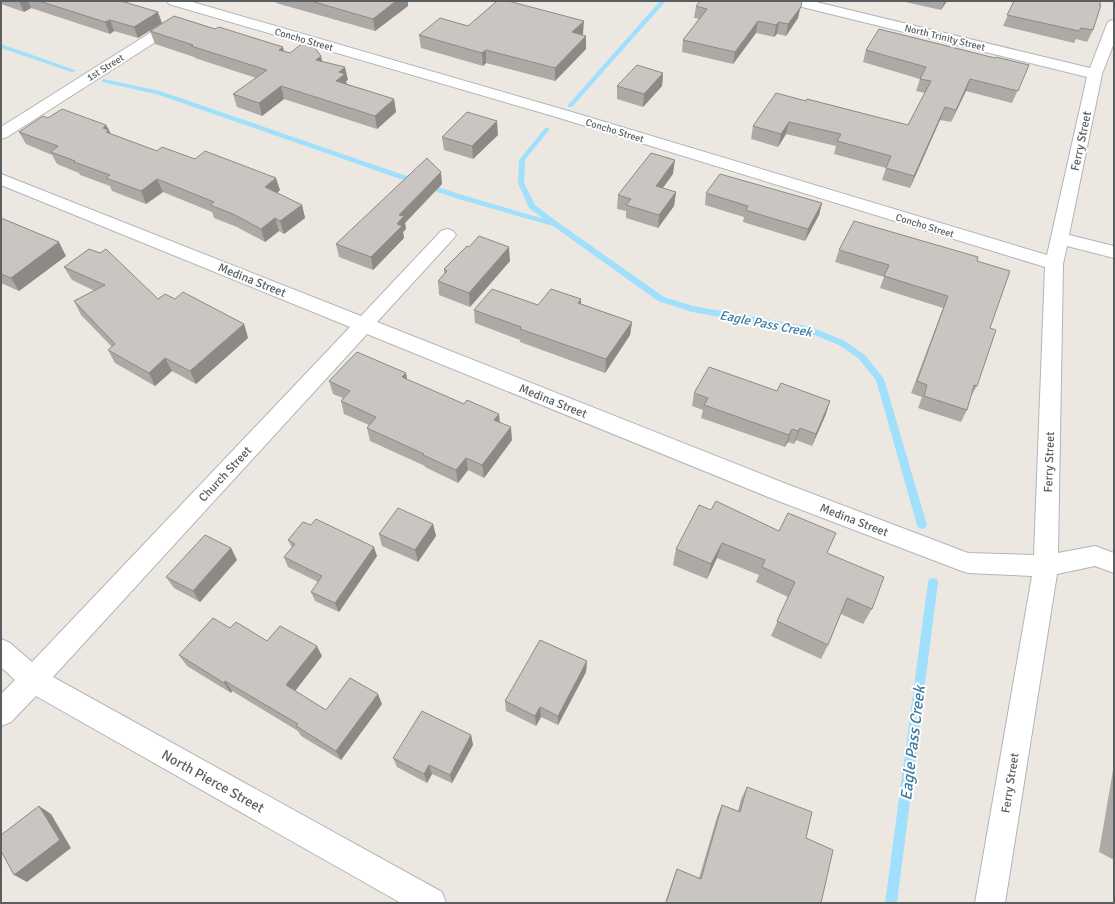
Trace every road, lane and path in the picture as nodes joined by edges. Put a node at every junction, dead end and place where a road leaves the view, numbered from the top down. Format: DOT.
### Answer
graph roads {
  1 [pos="174,1"];
  2 [pos="795,1"];
  3 [pos="204,5"];
  4 [pos="1114,24"];
  5 [pos="1104,63"];
  6 [pos="1,134"];
  7 [pos="1,179"];
  8 [pos="447,235"];
  9 [pos="1060,238"];
  10 [pos="1114,252"];
  11 [pos="1054,264"];
  12 [pos="364,325"];
  13 [pos="1114,563"];
  14 [pos="1046,566"];
  15 [pos="1,651"];
  16 [pos="33,680"];
  17 [pos="1,713"];
  18 [pos="431,903"];
  19 [pos="990,903"];
  1 -- 3 [label="street, Concho Street"];
  2 -- 5 [label="street, North Trinity Street"];
  3 -- 6 [label="street, 1st Street"];
  3 -- 11 [label="street, Concho Street"];
  4 -- 5 [label="street, Ferry Street"];
  5 -- 9 [label="street, Ferry Street"];
  7 -- 12 [label="street, Medina Street"];
  8 -- 12 [label="street, Church Street"];
  9 -- 10 [label="street"];
  9 -- 11 [label="street, Ferry Street"];
  11 -- 14 [label="street, Ferry Street"];
  12 -- 14 [label="street, Medina Street"];
  12 -- 16 [label="street, Church Street"];
  13 -- 14 [label="street, Medina Street"];
  14 -- 19 [label="street, Ferry Street"];
  15 -- 16 [label="street, North Pierce Street"];
  16 -- 17 [label="street, Church Street"];
  16 -- 18 [label="street, North Pierce Street"];
}
